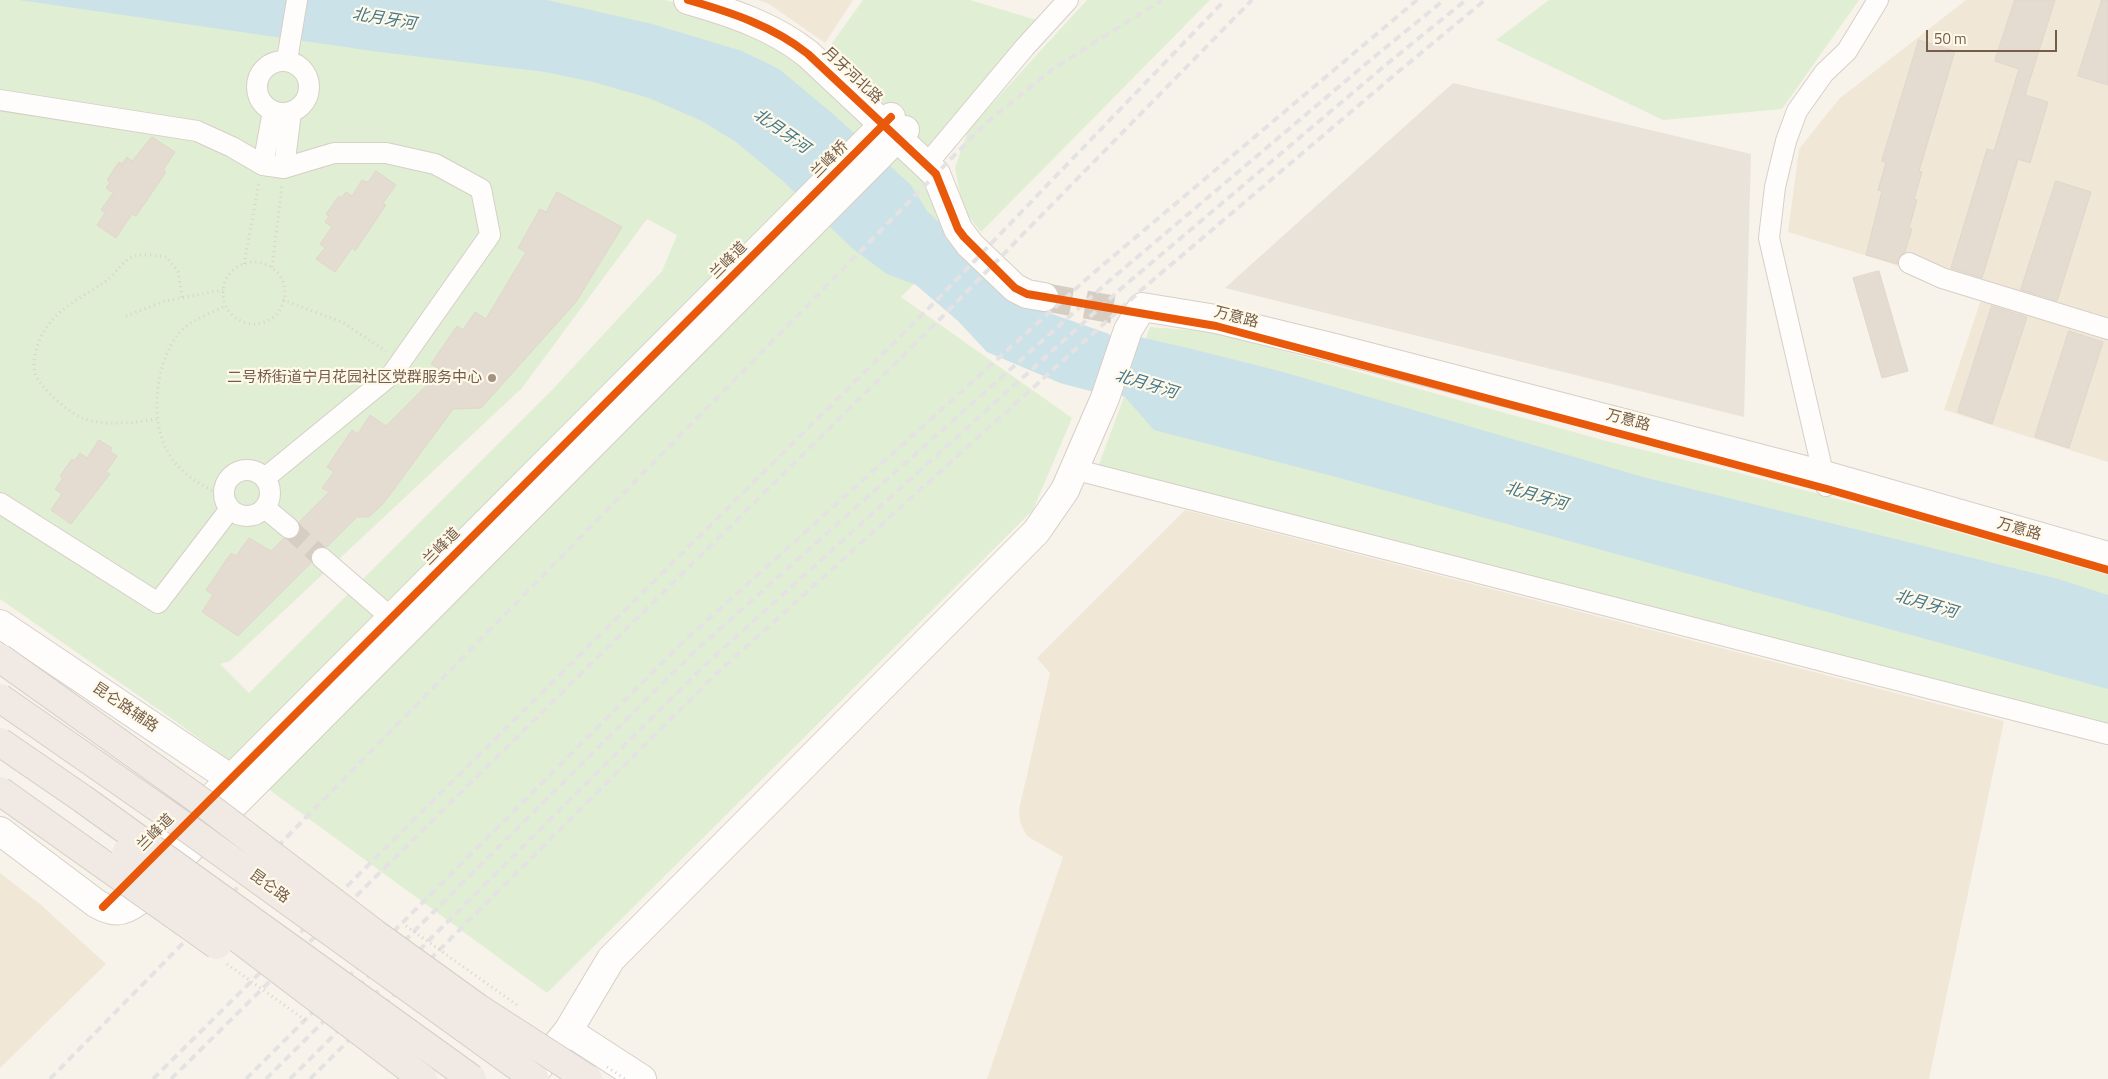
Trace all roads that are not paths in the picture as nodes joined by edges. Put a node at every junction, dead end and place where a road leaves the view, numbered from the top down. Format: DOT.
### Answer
graph roads {
  1 [pos="297,0"];
  2 [pos="688,0"];
  3 [pos="712,0"];
  4 [pos="1068,0"];
  5 [pos="1878,0"];
  6 [pos="288,52"];
  7 [pos="0,100"];
  8 [pos="282,111"];
  9 [pos="891,131"];
  10 [pos="930,160"];
  11 [pos="263,165"];
  12 [pos="284,168"];
  13 [pos="976,241"];
  14 [pos="1909,263"];
  15 [pos="1008,271"];
  16 [pos="2108,329"];
  17 [pos="1073,469"];
  18 [pos="265,478"];
  19 [pos="1826,482"];
  20 [pos="227,502"];
  21 [pos="0,503"];
  22 [pos="264,508"];
  23 [pos="289,528"];
  24 [pos="2108,556"];
  25 [pos="322,558"];
  26 [pos="2108,570"];
  27 [pos="0,624"];
  28 [pos="399,625"];
  29 [pos="0,658"];
  30 [pos="0,698"];
  31 [pos="2108,734"];
  32 [pos="0,742"];
  33 [pos="0,756"];
  34 [pos="240,785"];
  35 [pos="0,791"];
  36 [pos="187,828"];
  37 [pos="0,831"];
  38 [pos="374,933"];
  39 [pos="478,1008"];
  40 [pos="568,1031"];
  41 [pos="409,1079"];
  42 [pos="423,1079"];
  43 [pos="472,1079"];
  44 [pos="529,1079"];
  45 [pos="535,1079"];
  46 [pos="556,1079"];
  47 [pos="588,1079"];
  48 [pos="642,1079"];
  1 -- 6 [label="street"];
  2 -- 9 [label="street, 月牙河北路"];
  3 -- 9 [label="street, 月牙河北路"];
  4 -- 10 [label="street"];
  5 -- 19 [label="street"];
  6 -- 8 [label="street"];
  6 -- 8 [label="street"];
  7 -- 11 [label="street"];
  8 -- 11 [label="street"];
  8 -- 12 [label="street"];
  9 -- 10 [label="street, 月牙河北路"];
  9 -- 28 [label="street"];
  10 -- 13 [label="street, 月牙河北路"];
  10 -- 15 [label="street, 月牙河北路"];
  11 -- 12 [label="street"];
  12 -- 18 [label="street"];
  14 -- 16 [label="street"];
  17 -- 19 [label="street, 万意路"];
  17 -- 31 [label="street"];
  17 -- 40 [label="street"];
  18 -- 20 [label="street"];
  18 -- 22 [label="street"];
  19 -- 24 [label="street, 万意路"];
  19 -- 26 [label="street, 万意路"];
  20 -- 21 [label="street"];
  20 -- 22 [label="street"];
  22 -- 23 [label="street"];
  25 -- 28 [label="street"];
  27 -- 34 [label="street, 昆仑路辅路"];
  28 -- 34 [label="street"];
  29 -- 38 [label="highway, bridge"];
  30 -- 36 [label="highway, 昆仑路, bridge"];
  32 -- 43 [label="highway, bridge"];
  33 -- 42 [label="highway, bridge"];
  34 -- 37 [label="street"];
  35 -- 41 [label="highway, bridge"];
  36 -- 38 [label="highway, bridge"];
  36 -- 45 [label="highway, 昆仑路, bridge"];
  38 -- 39 [label="highway, bridge"];
  39 -- 46 [label="highway, bridge"];
  39 -- 47 [label="highway, bridge"];
  40 -- 44 [label="street"];
  40 -- 48 [label="street"];
}
